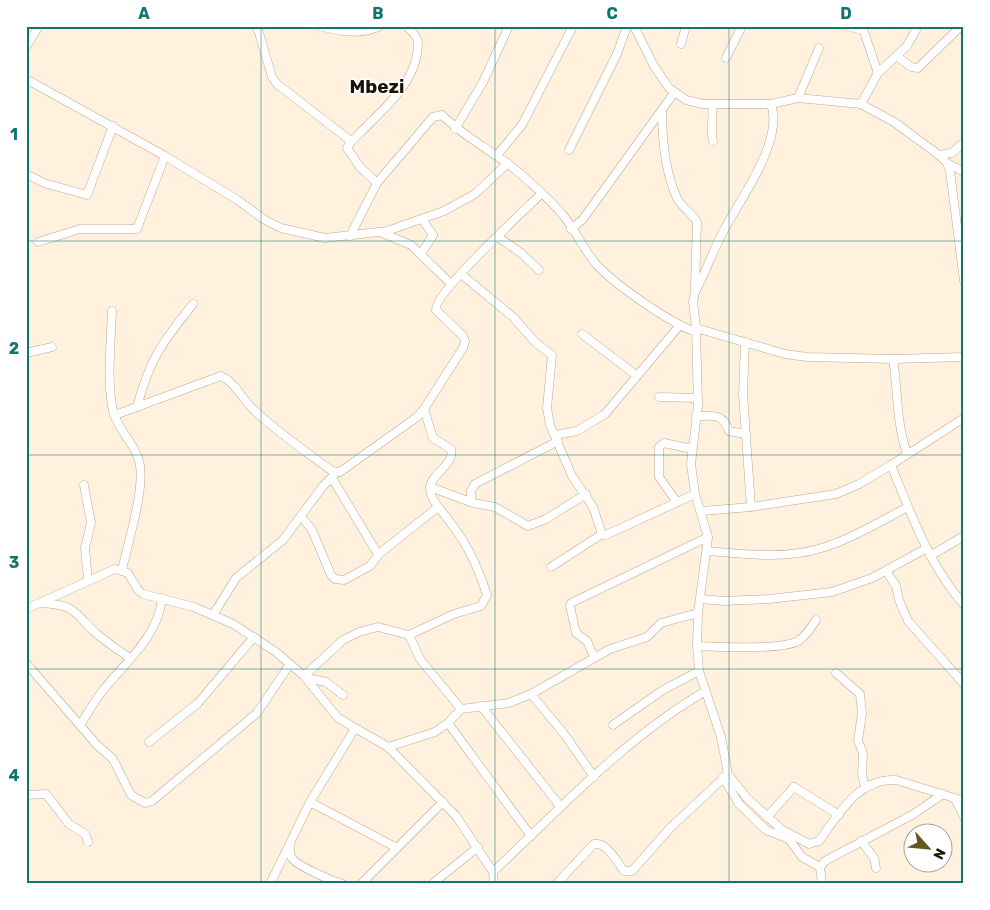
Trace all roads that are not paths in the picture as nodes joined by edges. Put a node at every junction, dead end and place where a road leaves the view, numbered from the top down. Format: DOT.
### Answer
graph roads {
  1 [pos="39,26"];
  2 [pos="257,26"];
  3 [pos="319,26"];
  4 [pos="380,26"];
  5 [pos="509,26"];
  6 [pos="573,26"];
  7 [pos="627,26"];
  8 [pos="634,26"];
  9 [pos="686,26"];
  10 [pos="742,26"];
  11 [pos="847,26"];
  12 [pos="918,26"];
  13 [pos="961,26"];
  14 [pos="408,28"];
  15 [pos="863,28"];
  16 [pos="681,44"];
  17 [pos="26,46"];
  18 [pos="819,48"];
  19 [pos="898,56"];
  20 [pos="726,58"];
  21 [pos="878,73"];
  22 [pos="26,79"];
  23 [pos="674,93"];
  24 [pos="798,98"];
  25 [pos="712,104"];
  26 [pos="771,104"];
  27 [pos="861,104"];
  28 [pos="662,110"];
  29 [pos="113,126"];
  30 [pos="455,129"];
  31 [pos="351,141"];
  32 [pos="713,141"];
  33 [pos="964,142"];
  34 [pos="569,150"];
  35 [pos="497,155"];
  36 [pos="939,155"];
  37 [pos="165,156"];
  38 [pos="508,162"];
  39 [pos="947,163"];
  40 [pos="964,172"];
  41 [pos="26,174"];
  42 [pos="376,183"];
  43 [pos="541,194"];
  44 [pos="422,219"];
  45 [pos="571,229"];
  46 [pos="380,232"];
  47 [pos="350,236"];
  48 [pos="498,237"];
  49 [pos="38,242"];
  50 [pos="421,254"];
  51 [pos="539,270"];
  52 [pos="461,274"];
  53 [pos="964,282"];
  54 [pos="450,283"];
  55 [pos="695,292"];
  56 [pos="193,304"];
  57 [pos="112,312"];
  58 [pos="680,325"];
  59 [pos="696,330"];
  60 [pos="582,334"];
  61 [pos="745,342"];
  62 [pos="52,347"];
  63 [pos="26,353"];
  64 [pos="964,357"];
  65 [pos="893,358"];
  66 [pos="636,375"];
  67 [pos="659,397"];
  68 [pos="698,398"];
  69 [pos="137,407"];
  70 [pos="424,409"];
  71 [pos="114,415"];
  72 [pos="696,416"];
  73 [pos="964,418"];
  74 [pos="745,434"];
  75 [pos="556,438"];
  76 [pos="692,449"];
  77 [pos="907,453"];
  78 [pos="891,466"];
  79 [pos="334,475"];
  80 [pos="84,485"];
  81 [pos="430,487"];
  82 [pos="586,494"];
  83 [pos="695,494"];
  84 [pos="471,502"];
  85 [pos="677,502"];
  86 [pos="908,506"];
  87 [pos="438,507"];
  88 [pos="750,507"];
  89 [pos="702,511"];
  90 [pos="300,516"];
  91 [pos="602,534"];
  92 [pos="964,536"];
  93 [pos="708,537"];
  94 [pos="707,551"];
  95 [pos="929,552"];
  96 [pos="380,553"];
  97 [pos="551,567"];
  98 [pos="122,570"];
  99 [pos="886,571"];
  100 [pos="88,580"];
  101 [pos="162,598"];
  102 [pos="701,599"];
  103 [pos="41,603"];
  104 [pos="964,605"];
  105 [pos="26,609"];
  106 [pos="698,613"];
  107 [pos="213,615"];
  108 [pos="816,620"];
  109 [pos="409,635"];
  110 [pos="254,637"];
  111 [pos="697,646"];
  112 [pos="594,657"];
  113 [pos="130,658"];
  114 [pos="26,663"];
  115 [pos="290,664"];
  116 [pos="699,671"];
  117 [pos="836,673"];
  118 [pos="305,677"];
  119 [pos="964,684"];
  120 [pos="704,692"];
  121 [pos="531,694"];
  122 [pos="343,695"];
  123 [pos="482,706"];
  124 [pos="462,708"];
  125 [pos="448,723"];
  126 [pos="80,725"];
  127 [pos="613,725"];
  128 [pos="354,730"];
  129 [pos="149,742"];
  130 [pos="388,747"];
  131 [pos="726,776"];
  132 [pos="594,777"];
  133 [pos="865,786"];
  134 [pos="943,794"];
  135 [pos="26,795"];
  136 [pos="955,799"];
  137 [pos="964,801"];
  138 [pos="310,802"];
  139 [pos="443,802"];
  140 [pos="560,806"];
  141 [pos="839,814"];
  142 [pos="767,817"];
  143 [pos="964,817"];
  144 [pos="531,836"];
  145 [pos="861,841"];
  146 [pos="88,842"];
  147 [pos="290,842"];
  148 [pos="478,847"];
  149 [pos="396,848"];
  150 [pos="820,868"];
  151 [pos="876,868"];
  152 [pos="492,872"];
  153 [pos="270,884"];
  154 [pos="343,884"];
  155 [pos="361,884"];
  156 [pos="432,884"];
  157 [pos="494,884"];
  158 [pos="556,884"];
  159 [pos="822,884"];
  1 -- 17 [label="street"];
  2 -- 31 [label="street"];
  3 -- 4 [label="street"];
  5 -- 30 [label="street"];
  6 -- 35 [label="street"];
  7 -- 34 [label="street"];
  8 -- 23 [label="street"];
  9 -- 16 [label="street"];
  10 -- 20 [label="street"];
  11 -- 15 [label="street"];
  12 -- 19 [label="street"];
  13 -- 19 [label="street"];
  14 -- 31 [label="street"];
  15 -- 21 [label="street"];
  18 -- 24 [label="street"];
  19 -- 21 [label="street"];
  21 -- 27 [label="street"];
  22 -- 29 [label="street"];
  23 -- 25 [label="street"];
  23 -- 28 [label="street"];
  24 -- 26 [label="street"];
  24 -- 27 [label="street"];
  25 -- 26 [label="street"];
  25 -- 32 [label="street"];
  26 -- 55 [label="street"];
  27 -- 36 [label="street"];
  28 -- 45 [label="street"];
  28 -- 55 [label="street"];
  29 -- 37 [label="street"];
  29 -- 41 [label="street"];
  30 -- 35 [label="street"];
  30 -- 42 [label="street"];
  31 -- 42 [label="street"];
  33 -- 36 [label="street"];
  35 -- 38 [label="street"];
  36 -- 39 [label="street"];
  37 -- 47 [label="street"];
  37 -- 49 [label="street"];
  38 -- 43 [label="street"];
  38 -- 44 [label="street"];
  39 -- 40 [label="street"];
  39 -- 53 [label="street"];
  42 -- 47 [label="street"];
  43 -- 45 [label="street"];
  43 -- 48 [label="street"];
  44 -- 46 [label="street"];
  44 -- 50 [label="street"];
  45 -- 58 [label="street"];
  46 -- 47 [label="street"];
  46 -- 50 [label="street"];
  48 -- 51 [label="street"];
  48 -- 52 [label="street"];
  50 -- 54 [label="street"];
  52 -- 54 [label="street"];
  52 -- 75 [label="street"];
  54 -- 70 [label="street"];
  55 -- 59 [label="street"];
  56 -- 69 [label="street"];
  57 -- 71 [label="street"];
  58 -- 59 [label="street"];
  58 -- 66 [label="street"];
  59 -- 61 [label="street"];
  59 -- 68 [label="street"];
  60 -- 66 [label="street"];
  61 -- 65 [label="street"];
  61 -- 74 [label="street"];
  62 -- 63 [label="street"];
  64 -- 65 [label="street"];
  65 -- 77 [label="street"];
  66 -- 75 [label="street"];
  67 -- 68 [label="street"];
  68 -- 72 [label="street"];
  69 -- 71 [label="street"];
  69 -- 79 [label="street"];
  70 -- 79 [label="street"];
  70 -- 81 [label="street"];
  71 -- 98 [label="street"];
  72 -- 74 [label="street"];
  72 -- 76 [label="street"];
  73 -- 77 [label="street"];
  74 -- 88 [label="street"];
  75 -- 82 [label="street"];
  75 -- 84 [label="street"];
  76 -- 83 [label="street"];
  76 -- 85 [label="street"];
  77 -- 78 [label="street"];
  78 -- 86 [label="street"];
  78 -- 88 [label="street"];
  79 -- 90 [label="street"];
  79 -- 96 [label="street"];
  80 -- 100 [label="street"];
  81 -- 84 [label="street"];
  81 -- 87 [label="street"];
  82 -- 84 [label="street"];
  82 -- 91 [label="street"];
  83 -- 85 [label="street"];
  83 -- 89 [label="street"];
  85 -- 91 [label="street"];
  86 -- 94 [label="street"];
  86 -- 95 [label="street"];
  87 -- 96 [label="street"];
  87 -- 109 [label="street"];
  88 -- 89 [label="street"];
  89 -- 93 [label="street"];
  90 -- 96 [label="street"];
  90 -- 107 [label="street"];
  91 -- 97 [label="street"];
  92 -- 95 [label="street"];
  93 -- 94 [label="street"];
  93 -- 112 [label="street"];
  94 -- 102 [label="street"];
  95 -- 99 [label="street"];
  95 -- 104 [label="street"];
  98 -- 100 [label="street"];
  98 -- 101 [label="street"];
  99 -- 102 [label="street"];
  99 -- 119 [label="street"];
  100 -- 103 [label="street"];
  101 -- 107 [label="street"];
  101 -- 113 [label="street"];
  102 -- 106 [label="street"];
  103 -- 105 [label="street"];
  103 -- 113 [label="street"];
  106 -- 111 [label="street"];
  106 -- 112 [label="street"];
  107 -- 110 [label="street"];
  108 -- 111 [label="street"];
  109 -- 118 [label="street"];
  109 -- 124 [label="street"];
  110 -- 115 [label="street"];
  110 -- 129 [label="street"];
  111 -- 116 [label="street"];
  112 -- 121 [label="street"];
  113 -- 126 [label="street"];
  114 -- 126 [label="street"];
  115 -- 118 [label="street"];
  115 -- 126 [label="street"];
  116 -- 120 [label="street"];
  116 -- 127 [label="street"];
  117 -- 133 [label="street"];
  118 -- 122 [label="street"];
  118 -- 128 [label="street"];
  120 -- 131 [label="street"];
  120 -- 132 [label="street"];
  121 -- 123 [label="street"];
  121 -- 132 [label="street"];
  123 -- 124 [label="street"];
  123 -- 140 [label="street"];
  124 -- 125 [label="street"];
  125 -- 130 [label="street"];
  125 -- 144 [label="street"];
  128 -- 130 [label="street"];
  128 -- 138 [label="street"];
  130 -- 139 [label="street"];
  131 -- 142 [label="street"];
  131 -- 150 [label="street"];
  131 -- 158 [label="street"];
  132 -- 140 [label="street"];
  133 -- 134 [label="street"];
  133 -- 141 [label="street"];
  134 -- 136 [label="street"];
  134 -- 145 [label="street"];
  135 -- 146 [label="street"];
  136 -- 137 [label="street"];
  136 -- 143 [label="street"];
  138 -- 147 [label="street"];
  138 -- 149 [label="street"];
  139 -- 148 [label="street"];
  139 -- 149 [label="street"];
  140 -- 144 [label="street"];
  141 -- 142 [label="street"];
  141 -- 142 [label="street"];
  144 -- 152 [label="street"];
  145 -- 150 [label="street"];
  145 -- 151 [label="street"];
  147 -- 153 [label="street"];
  147 -- 154 [label="street"];
  148 -- 152 [label="street"];
  148 -- 156 [label="street"];
  149 -- 155 [label="street"];
  150 -- 159 [label="street"];
  152 -- 157 [label="street"];
}
